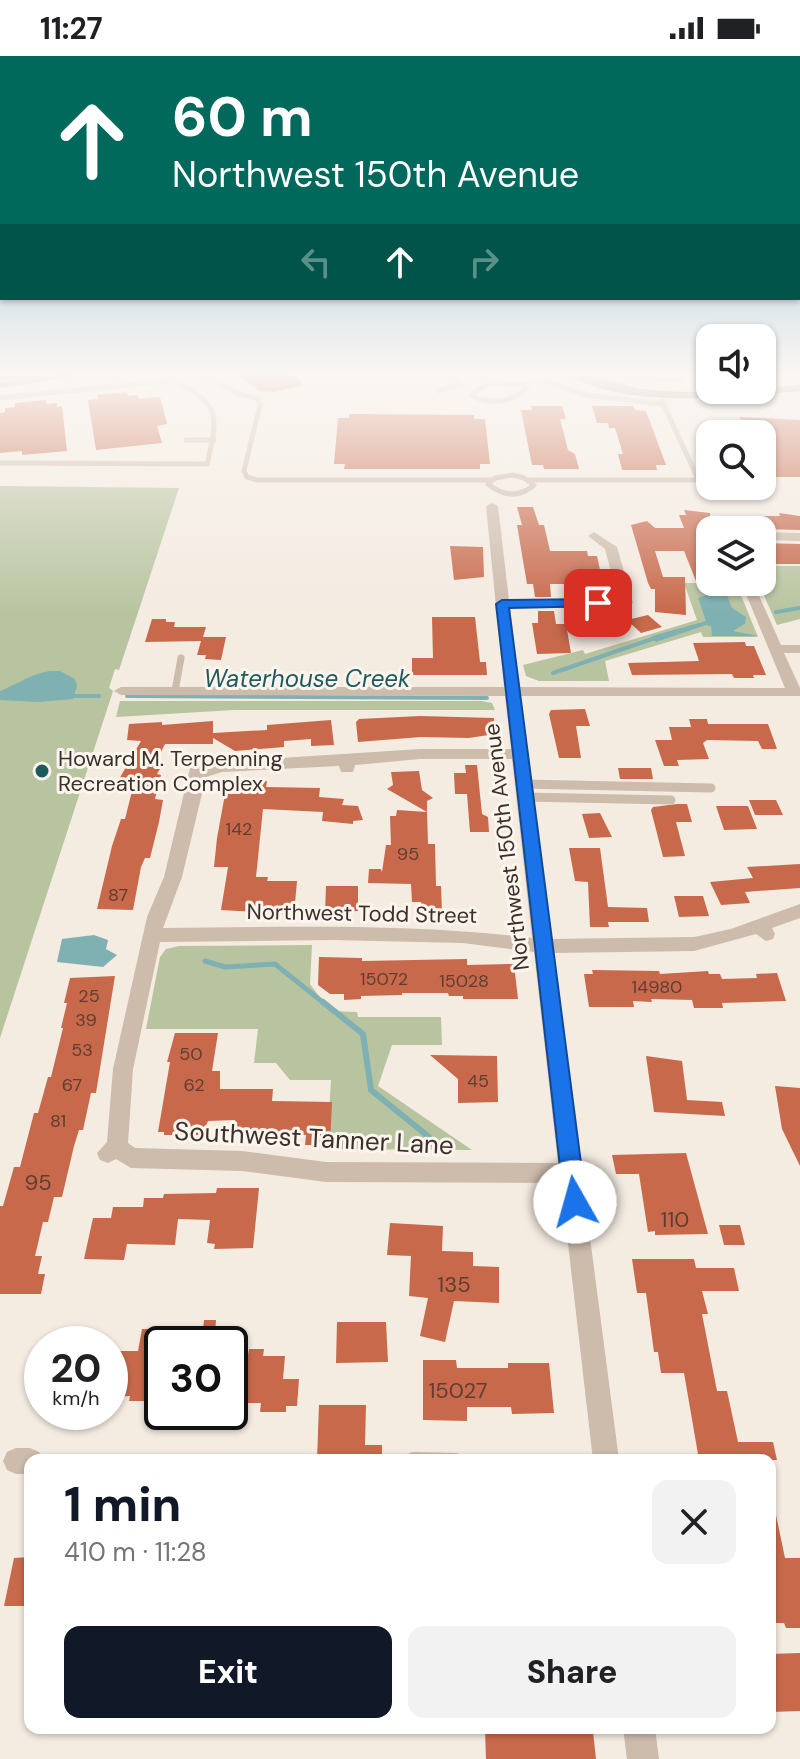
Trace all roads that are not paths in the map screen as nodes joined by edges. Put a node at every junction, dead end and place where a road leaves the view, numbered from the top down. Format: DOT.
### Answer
graph roads {
  1 [pos="210,453"];
  2 [pos="248,453"];
  3 [pos="687,453"];
  4 [pos="0,463"];
  5 [pos="696,473"];
  6 [pos="490,480"];
  7 [pos="530,480"];
  8 [pos="696,480"];
  9 [pos="492,506"];
  10 [pos="594,536"];
  11 [pos="776,536"];
  12 [pos="800,537"];
  13 [pos="753,596"];
  14 [pos="502,604"];
  15 [pos="776,649"];
  16 [pos="800,649"];
  17 [pos="181,658"];
  18 [pos="121,691"];
  19 [pos="175,691"];
  20 [pos="511,691"];
  21 [pos="797,692"];
  22 [pos="519,754"];
  23 [pos="711,788"];
  24 [pos="523,791"];
  25 [pos="671,800"];
  26 [pos="800,911"];
  27 [pos="153,935"];
  28 [pos="542,946"];
  29 [pos="572,1173"];
  30 [pos="605,1454"];
  31 [pos="640,1734"];
  32 [pos="643,1759"];
  1 -- 4 [label="lane"];
  2 -- 6 [label="lane"];
  3 -- 5 [label="lane"];
  6 -- 7 [label="lane"];
  6 -- 7 [label="lane"];
  7 -- 8 [label="lane"];
  9 -- 14 [label="street, Northwest 150th Avenue"];
  10 -- 14 [label="street"];
  11 -- 12 [label="street"];
  13 -- 15 [label="street"];
  14 -- 20 [label="street, Northwest 150th Avenue"];
  15 -- 16 [label="street"];
  15 -- 21 [label="street"];
  17 -- 19 [label="lane"];
  18 -- 19 [label="street"];
  19 -- 20 [label="street"];
  20 -- 21 [label="street"];
  20 -- 22 [label="street, Northwest 150th Avenue"];
  22 -- 24 [label="street, Northwest 150th Avenue"];
  22 -- 27 [label="street"];
  23 -- 24 [label="lane"];
  24 -- 25 [label="lane"];
  24 -- 28 [label="street, Northwest 150th Avenue"];
  26 -- 28 [label="street, Northwest Todd Street"];
  27 -- 28 [label="street, Northwest Todd Street"];
  27 -- 29 [label="street, Southwest Tanner Lane"];
  28 -- 29 [label="street, Northwest 150th Avenue"];
  29 -- 30 [label="street, Northwest 150th Avenue"];
  31 -- 32 [label="street"];
}
